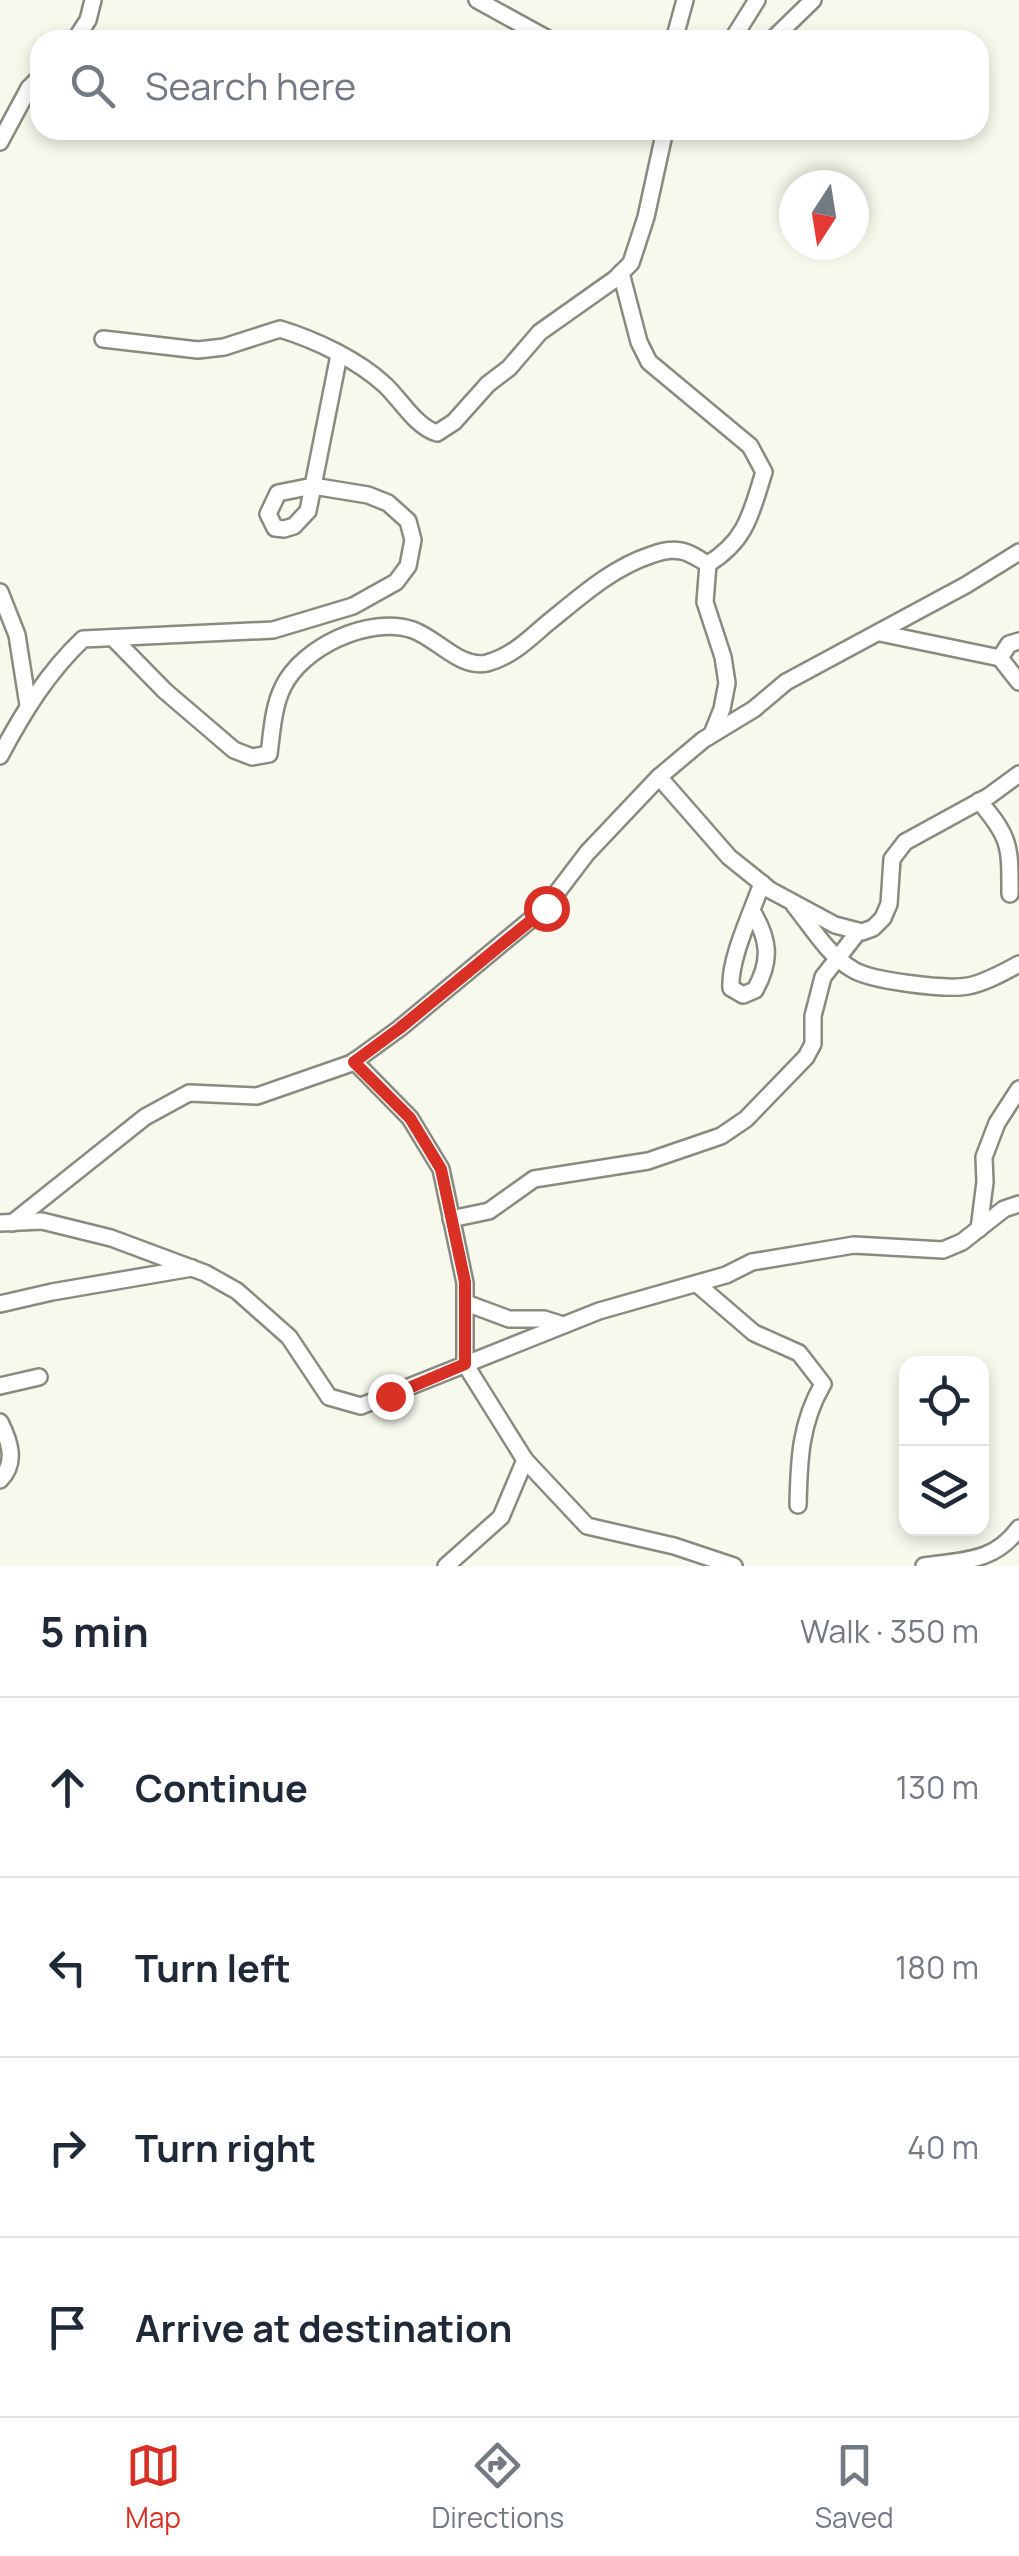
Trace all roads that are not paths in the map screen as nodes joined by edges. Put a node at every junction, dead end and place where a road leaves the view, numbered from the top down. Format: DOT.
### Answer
graph roads {
  1 [pos="93,0"];
  2 [pos="477,0"];
  3 [pos="685,0"];
  4 [pos="758,0"];
  5 [pos="813,0"];
  6 [pos="81,30"];
  7 [pos="532,30"];
  8 [pos="677,30"];
  9 [pos="738,30"];
  10 [pos="782,30"];
  11 [pos="30,88"];
  12 [pos="663,140"];
  13 [pos="0,142"];
  14 [pos="621,273"];
  15 [pos="103,339"];
  16 [pos="339,355"];
  17 [pos="1019,552"];
  18 [pos="708,564"];
  19 [pos="0,592"];
  20 [pos="880,633"];
  21 [pos="113,638"];
  22 [pos="1019,640"];
  23 [pos="1000,658"];
  24 [pos="1019,682"];
  25 [pos="28,705"];
  26 [pos="712,734"];
  27 [pos="0,756"];
  28 [pos="1019,774"];
  29 [pos="659,777"];
  30 [pos="979,801"];
  31 [pos="762,883"];
  32 [pos="1010,894"];
  33 [pos="788,897"];
  34 [pos="752,911"];
  35 [pos="858,932"];
  36 [pos="838,958"];
  37 [pos="1019,964"];
  38 [pos="354,1062"];
  39 [pos="1019,1090"];
  40 [pos="1019,1204"];
  41 [pos="451,1219"];
  42 [pos="6,1223"];
  43 [pos="978,1229"];
  44 [pos="194,1268"];
  45 [pos="698,1284"];
  46 [pos="466,1303"];
  47 [pos="0,1304"];
  48 [pos="563,1325"];
  49 [pos="465,1364"];
  50 [pos="39,1377"];
  51 [pos="0,1386"];
  52 [pos="0,1422"];
  53 [pos="526,1460"];
  54 [pos="0,1480"];
  55 [pos="798,1505"];
  56 [pos="1019,1528"];
  57 [pos="446,1566"];
  58 [pos="734,1566"];
  59 [pos="924,1566"];
  1 -- 6 [label="street"];
  2 -- 7 [label="street"];
  3 -- 8 [label="street"];
  4 -- 9 [label="street"];
  5 -- 10 [label="street"];
  11 -- 13 [label="street"];
  12 -- 14 [label="street"];
  14 -- 16 [label="street"];
  14 -- 18 [label="street"];
  15 -- 16 [label="street"];
  16 -- 21 [label="street"];
  17 -- 20 [label="street"];
  18 -- 21 [label="street"];
  18 -- 26 [label="street"];
  19 -- 25 [label="street"];
  20 -- 23 [label="street"];
  20 -- 26 [label="street"];
  21 -- 25 [label="street"];
  22 -- 23 [label="street"];
  23 -- 24 [label="street"];
  25 -- 27 [label="street"];
  26 -- 29 [label="street"];
  28 -- 30 [label="street"];
  29 -- 31 [label="street"];
  29 -- 38 [label="street"];
  30 -- 32 [label="street"];
  30 -- 35 [label="street"];
  31 -- 33 [label="street"];
  31 -- 34 [label="street"];
  33 -- 35 [label="street"];
  33 -- 36 [label="street"];
  34 -- 34 [label="street"];
  35 -- 36 [label="street"];
  36 -- 37 [label="street"];
  36 -- 41 [label="street"];
  38 -- 41 [label="street"];
  38 -- 42 [label="street"];
  39 -- 43 [label="street"];
  40 -- 43 [label="street"];
  41 -- 46 [label="street"];
  42 -- 44 [label="street"];
  43 -- 45 [label="street"];
  44 -- 47 [label="street"];
  44 -- 49 [label="street"];
  45 -- 48 [label="street"];
  45 -- 55 [label="street"];
  46 -- 48 [label="street"];
  46 -- 49 [label="street"];
  48 -- 49 [label="street"];
  49 -- 53 [label="street"];
  50 -- 51 [label="street"];
  52 -- 54 [label="street"];
  53 -- 57 [label="street"];
  53 -- 58 [label="street"];
  56 -- 59 [label="street"];
}
